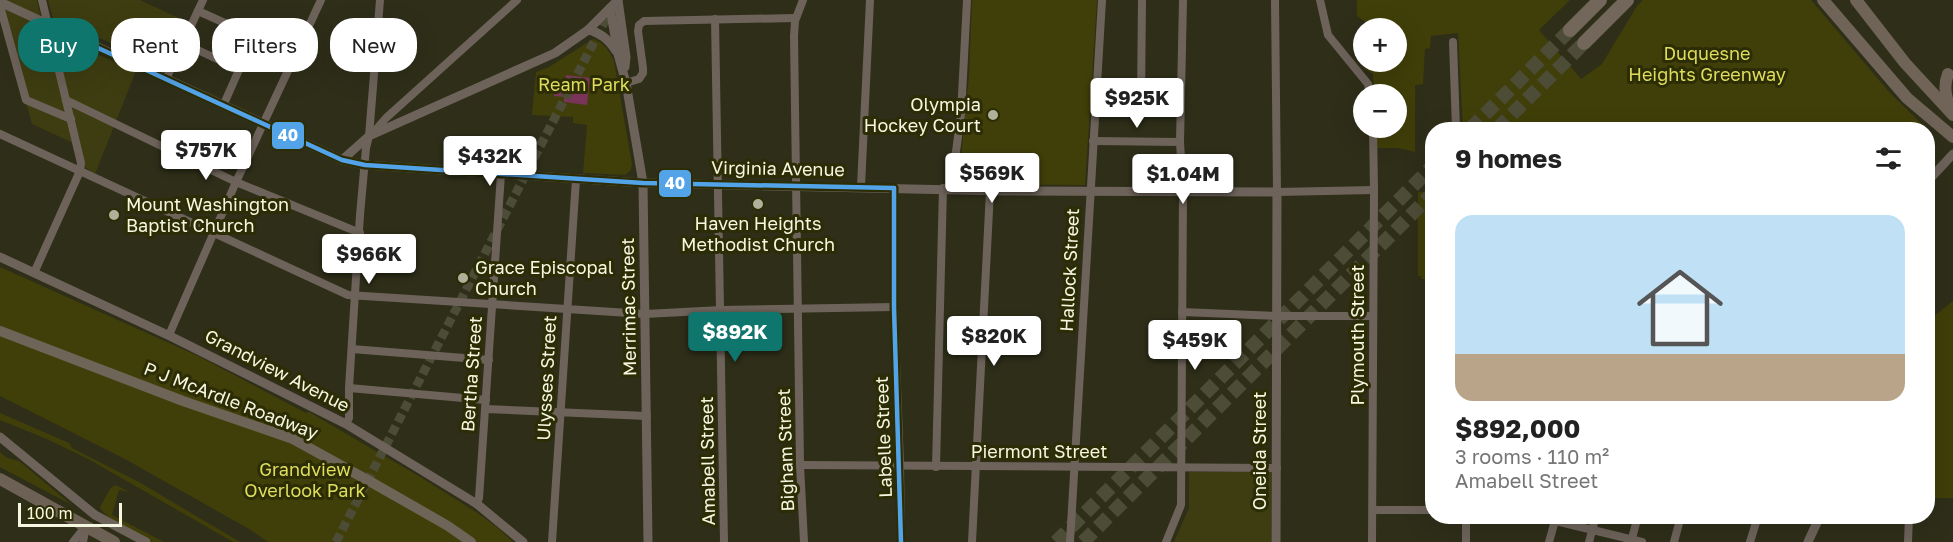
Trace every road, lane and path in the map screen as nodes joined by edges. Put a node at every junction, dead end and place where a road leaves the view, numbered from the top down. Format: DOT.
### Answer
graph roads {
  1 [pos="42,0"];
  2 [pos="203,0"];
  3 [pos="321,0"];
  4 [pos="517,0"];
  5 [pos="618,0"];
  6 [pos="803,0"];
  7 [pos="870,0"];
  8 [pos="967,0"];
  9 [pos="1102,0"];
  10 [pos="1142,0"];
  11 [pos="1183,0"];
  12 [pos="1275,0"];
  13 [pos="1320,0"];
  14 [pos="1600,0"];
  15 [pos="1627,0"];
  16 [pos="1823,0"];
  17 [pos="1856,0"];
  18 [pos="1865,0"];
  19 [pos="379,1"];
  20 [pos="0,4"];
  21 [pos="610,9"];
  22 [pos="198,11"];
  23 [pos="32,18"];
  24 [pos="46,18"];
  25 [pos="195,18"];
  26 [pos="795,18"];
  27 [pos="716,19"];
  28 [pos="588,30"];
  29 [pos="1570,30"];
  30 [pos="1879,30"];
  31 [pos="1453,42"];
  32 [pos="1584,43"];
  33 [pos="99,48"];
  34 [pos="618,54"];
  35 [pos="1951,71"];
  36 [pos="59,72"];
  37 [pos="169,72"];
  38 [pos="625,78"];
  39 [pos="1917,78"];
  40 [pos="166,79"];
  41 [pos="1368,84"];
  42 [pos="66,100"];
  43 [pos="1141,100"];
  44 [pos="223,106"];
  45 [pos="1953,115"];
  46 [pos="71,119"];
  47 [pos="1456,122"];
  48 [pos="263,124"];
  49 [pos="0,134"];
  50 [pos="369,136"];
  51 [pos="1953,137"];
  52 [pos="1373,138"];
  53 [pos="1093,141"];
  54 [pos="1180,142"];
  55 [pos="1951,156"];
  56 [pos="342,160"];
  57 [pos="364,165"];
  58 [pos="80,171"];
  59 [pos="1935,173"];
  60 [pos="501,174"];
  61 [pos="576,179"];
  62 [pos="236,182"];
  63 [pos="643,183"];
  64 [pos="719,184"];
  65 [pos="796,186"];
  66 [pos="861,186"];
  67 [pos="894,188"];
  68 [pos="947,189"];
  69 [pos="1374,190"];
  70 [pos="990,191"];
  71 [pos="1090,192"];
  72 [pos="1183,192"];
  73 [pos="1277,192"];
  74 [pos="214,232"];
  75 [pos="360,233"];
  76 [pos="0,257"];
  77 [pos="34,273"];
  78 [pos="356,296"];
  79 [pos="492,305"];
  80 [pos="894,307"];
  81 [pos="566,309"];
  82 [pos="798,309"];
  83 [pos="721,310"];
  84 [pos="1182,312"];
  85 [pos="645,314"];
  86 [pos="1278,316"];
  87 [pos="1373,316"];
  88 [pos="0,331"];
  89 [pos="169,335"];
  90 [pos="352,349"];
  91 [pos="489,360"];
  92 [pos="349,388"];
  93 [pos="485,404"];
  94 [pos="560,413"];
  95 [pos="647,416"];
  96 [pos="346,424"];
  97 [pos="0,437"];
  98 [pos="800,465"];
  99 [pos="900,465"];
  100 [pos="936,466"];
  101 [pos="1074,466"];
  102 [pos="977,467"];
  103 [pos="1181,468"];
  104 [pos="1277,468"];
  105 [pos="0,479"];
  106 [pos="477,504"];
  107 [pos="1373,510"];
  108 [pos="1425,510"];
  109 [pos="1466,524"];
  110 [pos="1554,524"];
  111 [pos="1573,524"];
  112 [pos="1594,524"];
  113 [pos="1636,524"];
  114 [pos="1679,524"];
  115 [pos="1756,524"];
  116 [pos="1816,524"];
  117 [pos="1909,524"];
  118 [pos="86,526"];
  119 [pos="1592,531"];
  120 [pos="1631,541"];
  121 [pos="73,542"];
  122 [pos="83,542"];
  123 [pos="114,542"];
  124 [pos="146,542"];
  125 [pos="471,542"];
  126 [pos="523,542"];
  127 [pos="552,542"];
  128 [pos="648,542"];
  129 [pos="724,542"];
  130 [pos="804,542"];
  131 [pos="901,542"];
  132 [pos="972,542"];
  133 [pos="1070,542"];
  134 [pos="1166,542"];
  135 [pos="1276,542"];
  136 [pos="1372,542"];
  137 [pos="1466,542"];
  138 [pos="1549,542"];
  139 [pos="1589,542"];
  140 [pos="1642,542"];
  141 [pos="1674,542"];
  142 [pos="1750,542"];
  143 [pos="1808,542"];
  144 [pos="1908,542"];
  1 -- 24 [label="street"];
  2 -- 22 [label="street"];
  3 -- 48 [label="street"];
  4 -- 50 [label="street"];
  5 -- 21 [label="street"];
  5 -- 38 [label="street, Merrimac Street"];
  6 -- 26 [label="street, Bigham Street"];
  7 -- 66 [label="street"];
  8 -- 68 [label="street"];
  9 -- 53 [label="street, Hallock Street"];
  10 -- 43 [label="street"];
  11 -- 54 [label="street"];
  12 -- 73 [label="street, Oneida Street"];
  13 -- 41 [label="street"];
  14 -- 29 [label="highway"];
  15 -- 32 [label="highway"];
  16 -- 51 [label="highway"];
  17 -- 30 [label="highway"];
  18 -- 30 [label="highway"];
  19 -- 50 [label="street"];
  20 -- 23 [label="street, Virginia Avenue"];
  20 -- 46 [label="street"];
  21 -- 28 [label="street"];
  21 -- 34 [label="street, Merrimac Street"];
  22 -- 25 [label="street"];
  22 -- 44 [label="street"];
  26 -- 27 [label="street"];
  26 -- 65 [label="street, Bigham Street"];
  27 -- 38 [label="street"];
  27 -- 64 [label="street, Amabell Street"];
  28 -- 34 [label="street"];
  28 -- 50 [label="street"];
  30 -- 39 [label="highway"];
  31 -- 47 [label="street"];
  33 -- 40 [label="street, Virginia Avenue"];
  34 -- 38 [label="street, Merrimac Street"];
  35 -- 39 [label="highway"];
  35 -- 45 [label="highway"];
  36 -- 42 [label="street"];
  37 -- 40 [label="street"];
  38 -- 63 [label="street, Merrimac Street"];
  39 -- 45 [label="highway"];
  40 -- 44 [label="street, Virginia Avenue"];
  42 -- 46 [label="street"];
  42 -- 62 [label="street"];
  44 -- 48 [label="street, Virginia Avenue"];
  46 -- 58 [label="street"];
  48 -- 56 [label="street, Virginia Avenue"];
  48 -- 62 [label="street"];
  49 -- 58 [label="street"];
  50 -- 56 [label="street"];
  50 -- 57 [label="street"];
  52 -- 69 [label="street, Plymouth Street"];
  53 -- 54 [label="street"];
  53 -- 71 [label="street, Hallock Street"];
  54 -- 72 [label="street"];
  55 -- 59 [label="street"];
  56 -- 57 [label="street, Virginia Avenue"];
  57 -- 60 [label="street, Virginia Avenue"];
  57 -- 75 [label="street"];
  58 -- 74 [label="street"];
  58 -- 77 [label="street"];
  60 -- 61 [label="street, Virginia Avenue"];
  60 -- 79 [label="street, Bertha Street"];
  61 -- 63 [label="street, Virginia Avenue"];
  61 -- 81 [label="street, Ulysses Street"];
  62 -- 74 [label="street"];
  62 -- 75 [label="street"];
  63 -- 64 [label="street, Virginia Avenue"];
  63 -- 85 [label="street, Merrimac Street"];
  64 -- 65 [label="street, Virginia Avenue"];
  64 -- 83 [label="street, Amabell Street"];
  65 -- 66 [label="street, Virginia Avenue"];
  65 -- 82 [label="street, Bigham Street"];
  66 -- 67 [label="street, Virginia Avenue"];
  67 -- 68 [label="street, Virginia Avenue"];
  67 -- 80 [label="street, Labelle Street"];
  68 -- 70 [label="street, Virginia Avenue"];
  68 -- 100 [label="street"];
  69 -- 73 [label="street, Virginia Avenue"];
  69 -- 87 [label="street, Plymouth Street"];
  70 -- 71 [label="street, Virginia Avenue"];
  70 -- 102 [label="street"];
  71 -- 72 [label="street, Virginia Avenue"];
  71 -- 101 [label="street, Hallock Street"];
  72 -- 73 [label="street, Virginia Avenue"];
  72 -- 84 [label="street"];
  73 -- 86 [label="street, Oneida Street"];
  74 -- 78 [label="street"];
  74 -- 89 [label="street"];
  75 -- 78 [label="street"];
  76 -- 77 [label="street, Grandview Avenue"];
  77 -- 89 [label="street, Grandview Avenue"];
  78 -- 79 [label="street"];
  78 -- 90 [label="street"];
  79 -- 81 [label="street"];
  79 -- 91 [label="street, Bertha Street"];
  80 -- 82 [label="street"];
  80 -- 99 [label="street, Labelle Street"];
  81 -- 85 [label="street"];
  81 -- 94 [label="street, Ulysses Street"];
  82 -- 83 [label="street"];
  82 -- 98 [label="street, Bigham Street"];
  83 -- 85 [label="street"];
  83 -- 129 [label="street, Amabell Street"];
  84 -- 86 [label="street"];
  84 -- 103 [label="street"];
  85 -- 95 [label="street, Merrimac Street"];
  86 -- 87 [label="street"];
  86 -- 104 [label="street, Oneida Street"];
  87 -- 107 [label="street, Plymouth Street"];
  88 -- 125 [label="main road, P J McArdle Roadway"];
  89 -- 96 [label="street, Grandview Avenue"];
  90 -- 91 [label="street"];
  90 -- 92 [label="street"];
  91 -- 93 [label="street, Bertha Street"];
  92 -- 93 [label="street"];
  92 -- 96 [label="street"];
  93 -- 94 [label="street"];
  93 -- 106 [label="street, Bertha Street"];
  94 -- 95 [label="street"];
  94 -- 127 [label="street, Ulysses Street"];
  95 -- 128 [label="street, Merrimac Street"];
  96 -- 106 [label="street, Grandview Avenue"];
  97 -- 124 [label="street"];
  98 -- 99 [label="street, Piermont Street"];
  98 -- 130 [label="street, Bigham Street"];
  99 -- 100 [label="street, Piermont Street"];
  99 -- 131 [label="street, Labelle Street"];
  100 -- 102 [label="street, Piermont Street"];
  101 -- 102 [label="street, Piermont Street"];
  101 -- 103 [label="street, Piermont Street"];
  101 -- 133 [label="street, Hallock Street"];
  102 -- 132 [label="street"];
  103 -- 104 [label="street, Piermont Street"];
  103 -- 134 [label="street"];
  104 -- 135 [label="street, Oneida Street"];
  105 -- 118 [label="main road"];
  106 -- 126 [label="street, Grandview Avenue"];
  107 -- 108 [label="street"];
  107 -- 136 [label="street, Plymouth Street"];
  109 -- 137 [label="street"];
  110 -- 138 [label="street"];
  111 -- 119 [label="street"];
  112 -- 119 [label="street"];
  113 -- 120 [label="street"];
  114 -- 141 [label="street"];
  115 -- 142 [label="street"];
  116 -- 143 [label="street"];
  117 -- 144 [label="street"];
  118 -- 121 [label="street"];
  118 -- 122 [label="street"];
  118 -- 123 [label="main road"];
  119 -- 120 [label="street"];
  119 -- 139 [label="street"];
  120 -- 140 [label="street"];
}
